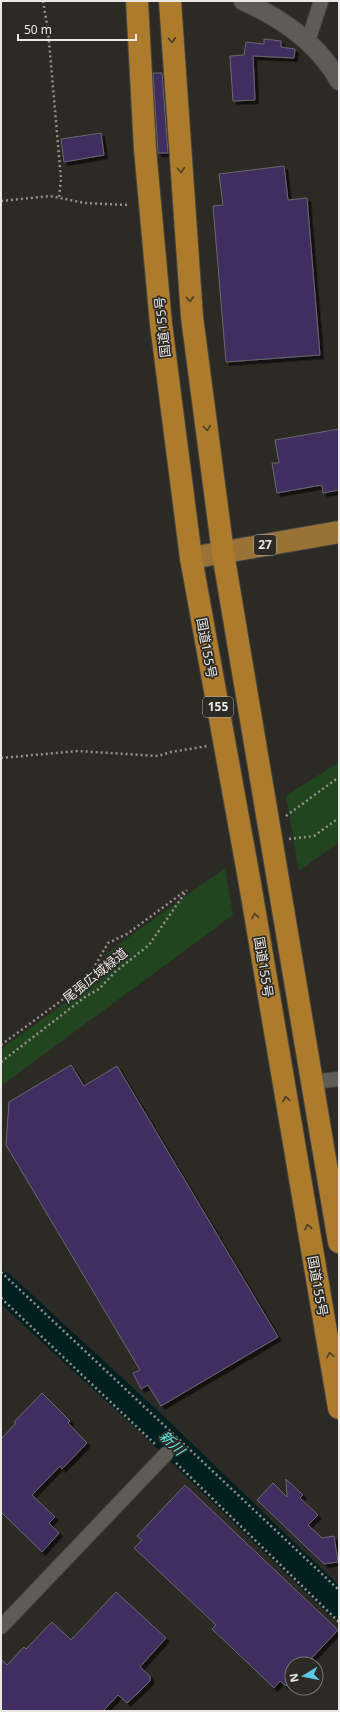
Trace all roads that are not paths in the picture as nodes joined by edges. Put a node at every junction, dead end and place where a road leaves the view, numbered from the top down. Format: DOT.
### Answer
graph roads {
  1 [pos="137,1"];
  2 [pos="170,1"];
  3 [pos="243,1"];
  4 [pos="321,1"];
  5 [pos="308,41"];
  6 [pos="339,80"];
  7 [pos="339,532"];
  8 [pos="223,553"];
  9 [pos="191,558"];
  10 [pos="339,1080"];
  11 [pos="312,1082"];
  12 [pos="339,1242"];
  13 [pos="339,1408"];
  14 [pos="166,1454"];
  15 [pos="1,1627"];
  1 -- 9 [label="highway, 国道155号 / 155"];
  2 -- 8 [label="highway, 155, one-way"];
  3 -- 5 [label="street"];
  4 -- 5 [label="street"];
  5 -- 6 [label="street"];
  7 -- 8 [label="main road, 27"];
  8 -- 9 [label="main road, 27"];
  8 -- 11 [label="highway, 155"];
  13 -- 9 [label="highway, 国道155号 / 155, one-way"];
  10 -- 11 [label="street"];
  11 -- 12 [label="highway, 155"];
  14 -- 15 [label="street"];
}
